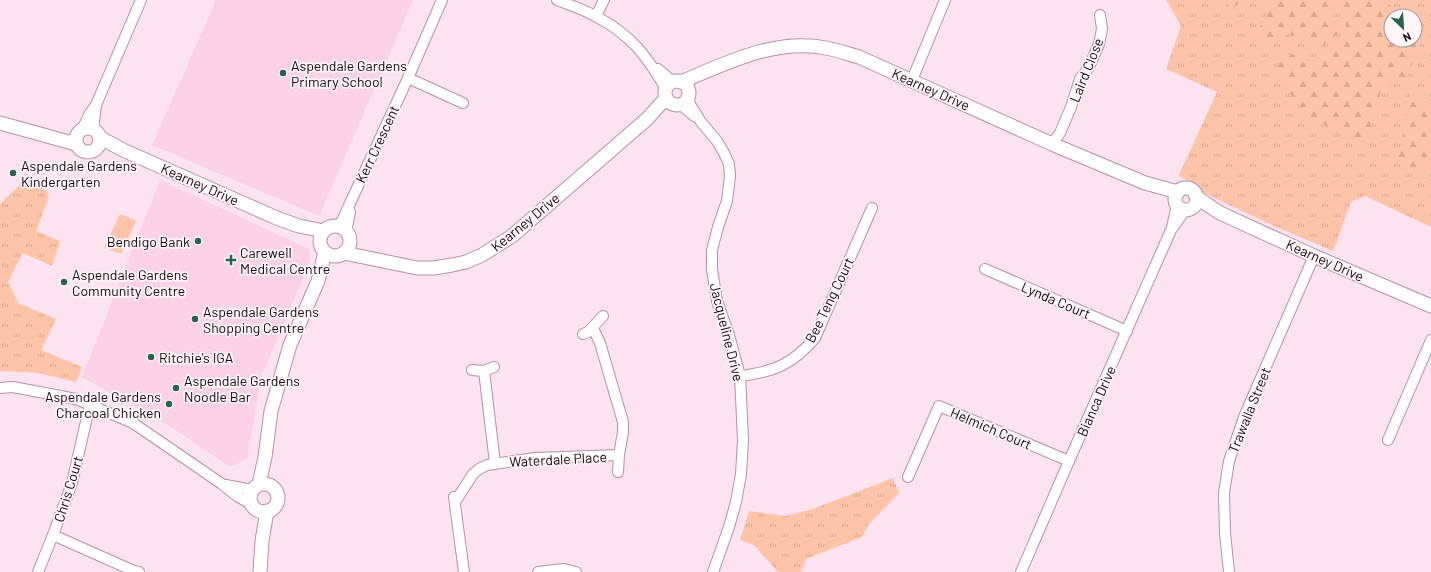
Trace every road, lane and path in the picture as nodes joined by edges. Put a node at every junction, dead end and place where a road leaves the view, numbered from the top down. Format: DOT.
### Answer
graph roads {
  1 [pos="141,0"];
  2 [pos="442,0"];
  3 [pos="557,0"];
  4 [pos="604,0"];
  5 [pos="945,0"];
  6 [pos="1100,15"];
  7 [pos="596,16"];
  8 [pos="408,78"];
  9 [pos="912,80"];
  10 [pos="677,94"];
  11 [pos="463,103"];
  12 [pos="0,123"];
  13 [pos="88,137"];
  14 [pos="1052,144"];
  15 [pos="1184,202"];
  16 [pos="872,208"];
  17 [pos="343,229"];
  18 [pos="333,246"];
  19 [pos="1314,256"];
  20 [pos="985,269"];
  21 [pos="1431,306"];
  22 [pos="603,316"];
  23 [pos="593,328"];
  24 [pos="1127,331"];
  25 [pos="583,334"];
  26 [pos="1431,340"];
  27 [pos="494,367"];
  28 [pos="472,370"];
  29 [pos="484,371"];
  30 [pos="740,376"];
  31 [pos="0,388"];
  32 [pos="90,404"];
  33 [pos="1388,440"];
  34 [pos="619,455"];
  35 [pos="1069,461"];
  36 [pos="495,463"];
  37 [pos="618,472"];
  38 [pos="908,477"];
  39 [pos="222,484"];
  40 [pos="261,487"];
  41 [pos="258,508"];
  42 [pos="54,535"];
  43 [pos="38,572"];
  44 [pos="139,572"];
  45 [pos="260,572"];
  46 [pos="464,572"];
  47 [pos="538,572"];
  48 [pos="576,572"];
  49 [pos="713,572"];
  50 [pos="1021,572"];
  51 [pos="1229,572"];
  1 -- 13 [label="street"];
  2 -- 8 [label="street, Kerr Crescent"];
  3 -- 7 [label="street"];
  4 -- 7 [label="street"];
  5 -- 9 [label="street"];
  6 -- 14 [label="street, Laird Close"];
  7 -- 10 [label="street"];
  8 -- 11 [label="street"];
  8 -- 17 [label="street, Kerr Crescent"];
  9 -- 10 [label="street, Kearney Drive"];
  9 -- 14 [label="street, Kearney Drive"];
  10 -- 18 [label="street, Kearney Drive"];
  10 -- 30 [label="street, Jacqueline Drive"];
  12 -- 13 [label="street, Kearney Drive"];
  13 -- 18 [label="street, Kearney Drive"];
  14 -- 15 [label="street, Kearney Drive"];
  15 -- 19 [label="street, Kearney Drive"];
  15 -- 24 [label="street, Bianca Drive"];
  16 -- 30 [label="street, Bee Teng Court"];
  17 -- 18 [label="street"];
  17 -- 18 [label="street"];
  18 -- 40 [label="street"];
  19 -- 21 [label="street, Kearney Drive"];
  19 -- 51 [label="street, Trawalla Street"];
  20 -- 24 [label="street, Lynda Court"];
  22 -- 23 [label="street"];
  23 -- 25 [label="street"];
  23 -- 34 [label="street, Waterdale Place"];
  24 -- 35 [label="street, Bianca Drive"];
  26 -- 33 [label="street"];
  27 -- 29 [label="street"];
  28 -- 29 [label="street"];
  29 -- 36 [label="street"];
  30 -- 49 [label="street, Jacqueline Drive"];
  31 -- 32 [label="street"];
  32 -- 39 [label="street"];
  32 -- 42 [label="street, Chris Court"];
  34 -- 36 [label="street, Waterdale Place"];
  34 -- 37 [label="street"];
  35 -- 38 [label="street, Helmich Court"];
  35 -- 50 [label="street, Bianca Drive"];
  36 -- 46 [label="street, Waterdale Place"];
  39 -- 40 [label="street"];
  39 -- 41 [label="street"];
  40 -- 41 [label="street"];
  40 -- 41 [label="street"];
  41 -- 45 [label="street"];
  42 -- 43 [label="street, Chris Court"];
  42 -- 44 [label="street"];
  47 -- 48 [label="street"];
}
